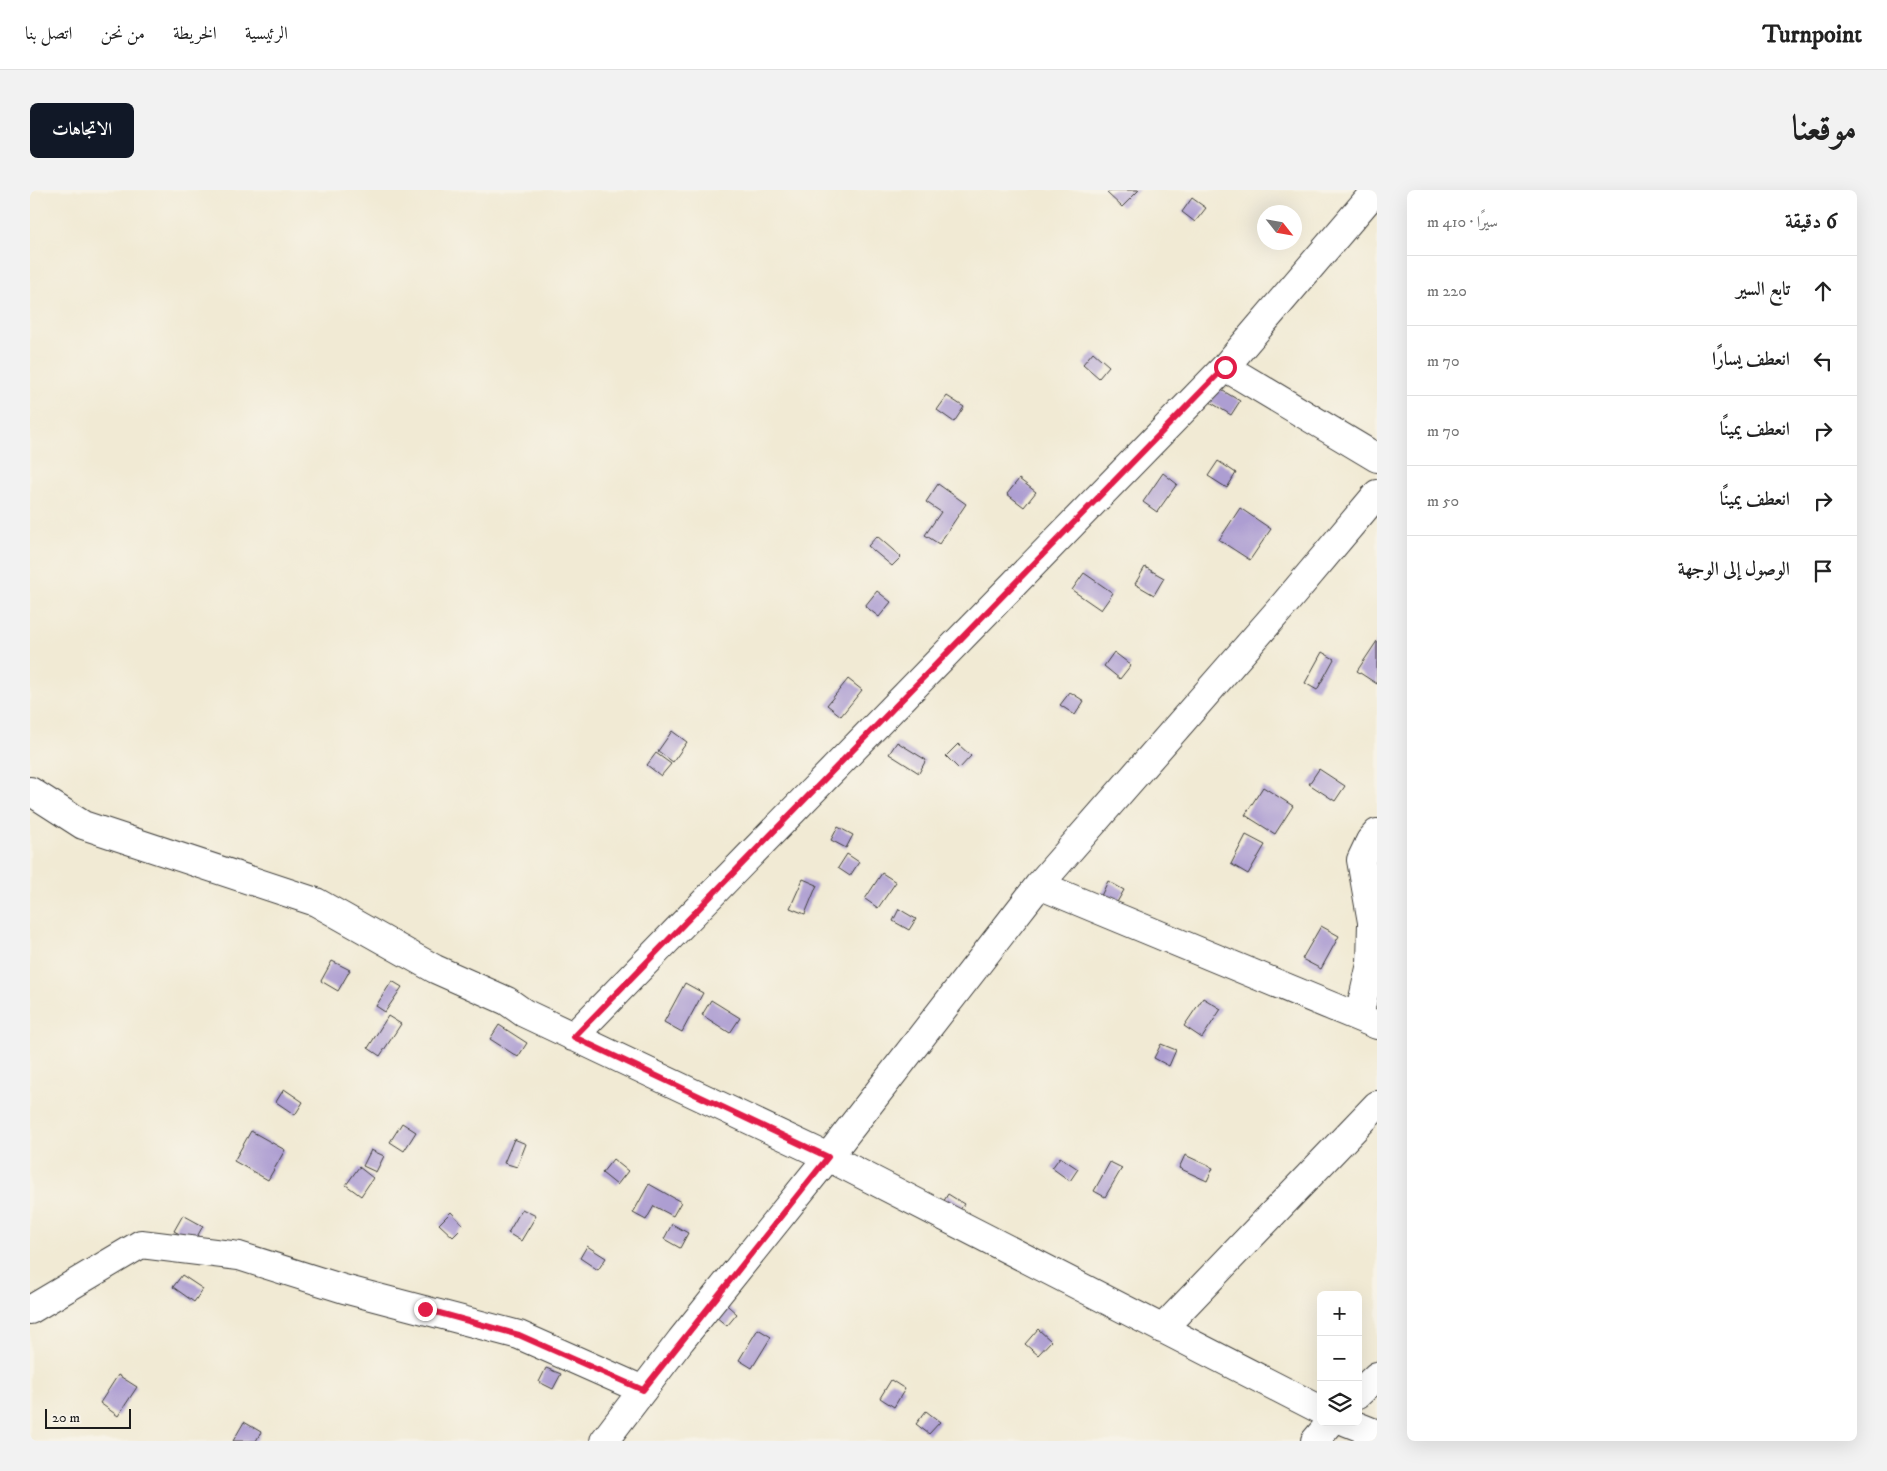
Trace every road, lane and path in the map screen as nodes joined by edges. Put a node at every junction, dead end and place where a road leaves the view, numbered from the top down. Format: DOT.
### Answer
graph roads {
  1 [pos="1376,190"];
  2 [pos="1225,367"];
  3 [pos="1377,458"];
  4 [pos="1377,494"];
  5 [pos="30,791"];
  6 [pos="1377,833"];
  7 [pos="1039,885"];
  8 [pos="1368,1020"];
  9 [pos="574,1037"];
  10 [pos="1377,1105"];
  11 [pos="828,1157"];
  12 [pos="30,1310"];
  13 [pos="1162,1329"];
  14 [pos="1377,1376"];
  15 [pos="643,1390"];
  16 [pos="1362,1390"];
  17 [pos="1317,1408"];
  18 [pos="1328,1426"];
  19 [pos="1357,1426"];
  20 [pos="1377,1434"];
  21 [pos="604,1441"];
  22 [pos="1315,1441"];
  1 -- 2 [label="street"];
  2 -- 3 [label="street"];
  2 -- 9 [label="street"];
  4 -- 7 [label="street"];
  5 -- 9 [label="street"];
  6 -- 8 [label="street"];
  7 -- 8 [label="street"];
  7 -- 11 [label="street"];
  9 -- 11 [label="street"];
  10 -- 13 [label="street"];
  11 -- 13 [label="street"];
  11 -- 15 [label="street"];
  12 -- 15 [label="street"];
  13 -- 17 [label="street"];
  14 -- 16 [label="street"];
  15 -- 21 [label="street"];
  18 -- 22 [label="street"];
  19 -- 20 [label="street"];
}
